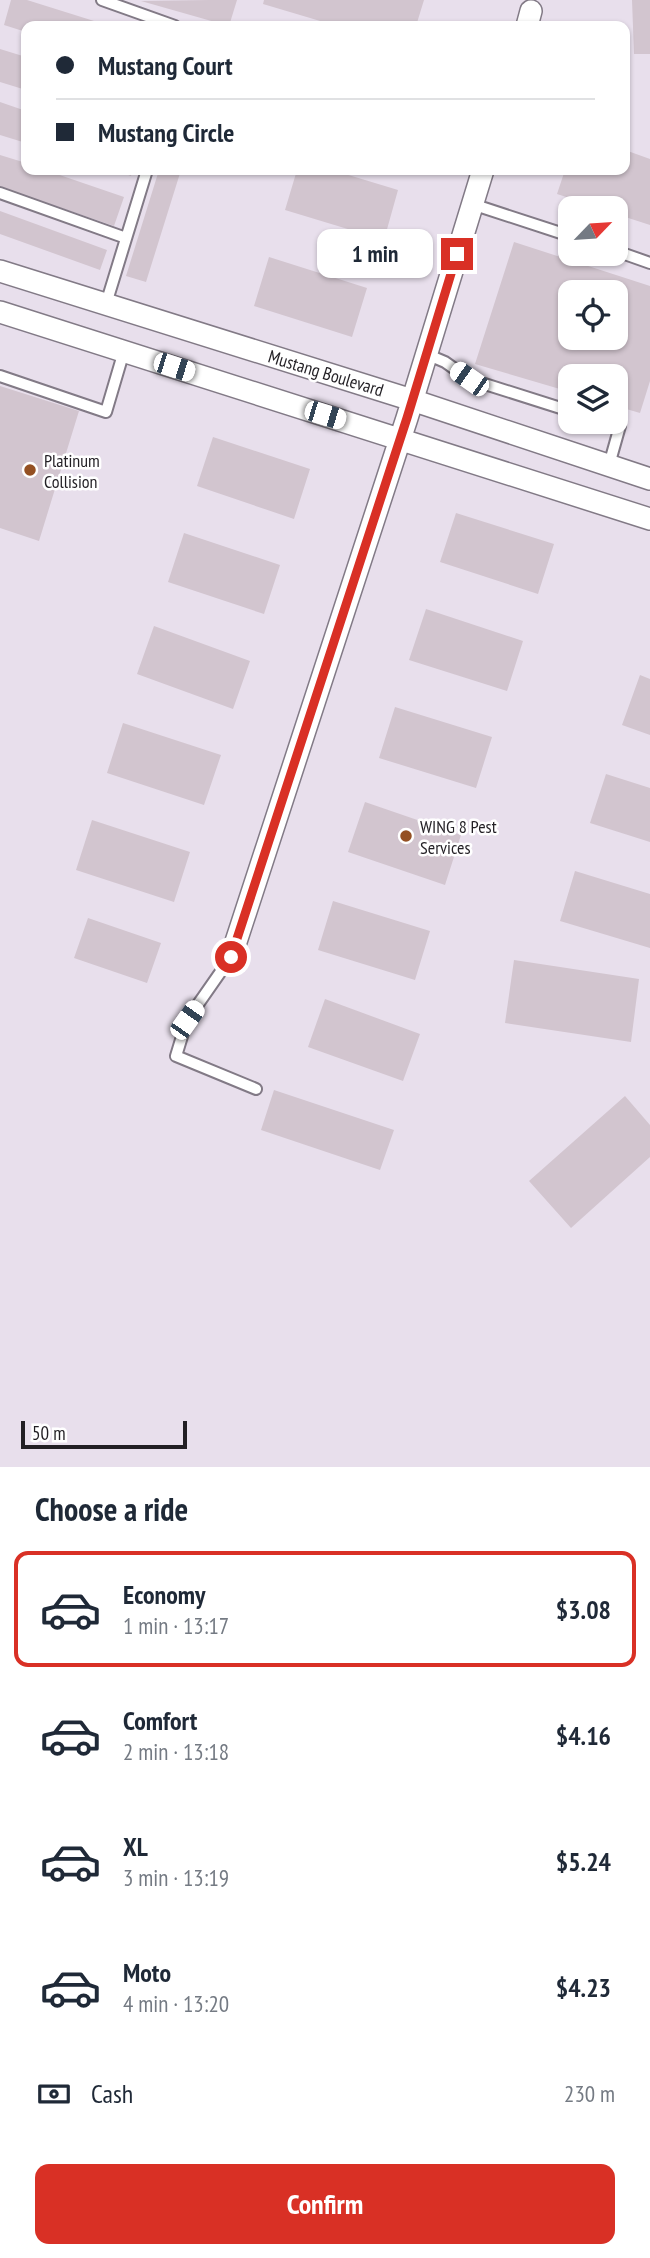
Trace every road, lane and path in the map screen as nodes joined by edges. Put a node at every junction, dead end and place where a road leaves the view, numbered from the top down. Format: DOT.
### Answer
graph roads {
  1 [pos="102,0"];
  2 [pos="161,21"];
  3 [pos="145,175"];
  4 [pos="481,175"];
  5 [pos="0,193"];
  6 [pos="472,204"];
  7 [pos="558,232"];
  8 [pos="126,238"];
  9 [pos="628,255"];
  10 [pos="650,262"];
  11 [pos="0,271"];
  12 [pos="106,304"];
  13 [pos="0,312"];
  14 [pos="124,351"];
  15 [pos="426,355"];
  16 [pos="0,376"];
  17 [pos="412,400"];
  18 [pos="558,407"];
  19 [pos="618,434"];
  20 [pos="400,439"];
  21 [pos="608,465"];
  22 [pos="650,479"];
  23 [pos="650,519"];
  24 [pos="231,957"];
  25 [pos="256,1089"];
  1 -- 2 [label="lane"];
  3 -- 8 [label="lane"];
  4 -- 6 [label="street"];
  5 -- 8 [label="lane"];
  6 -- 7 [label="lane"];
  6 -- 15 [label="street"];
  8 -- 12 [label="lane"];
  9 -- 10 [label="lane"];
  11 -- 12 [label="street, Mustang Boulevard"];
  12 -- 17 [label="street, Mustang Boulevard"];
  13 -- 14 [label="street"];
  14 -- 16 [label="lane"];
  14 -- 20 [label="street"];
  15 -- 17 [label="street"];
  15 -- 18 [label="lane"];
  17 -- 20 [label="street"];
  17 -- 21 [label="street, Mustang Boulevard"];
  19 -- 21 [label="lane"];
  20 -- 23 [label="street"];
  20 -- 24 [label="street"];
  21 -- 22 [label="street, Mustang Boulevard"];
  24 -- 25 [label="lane"];
}
